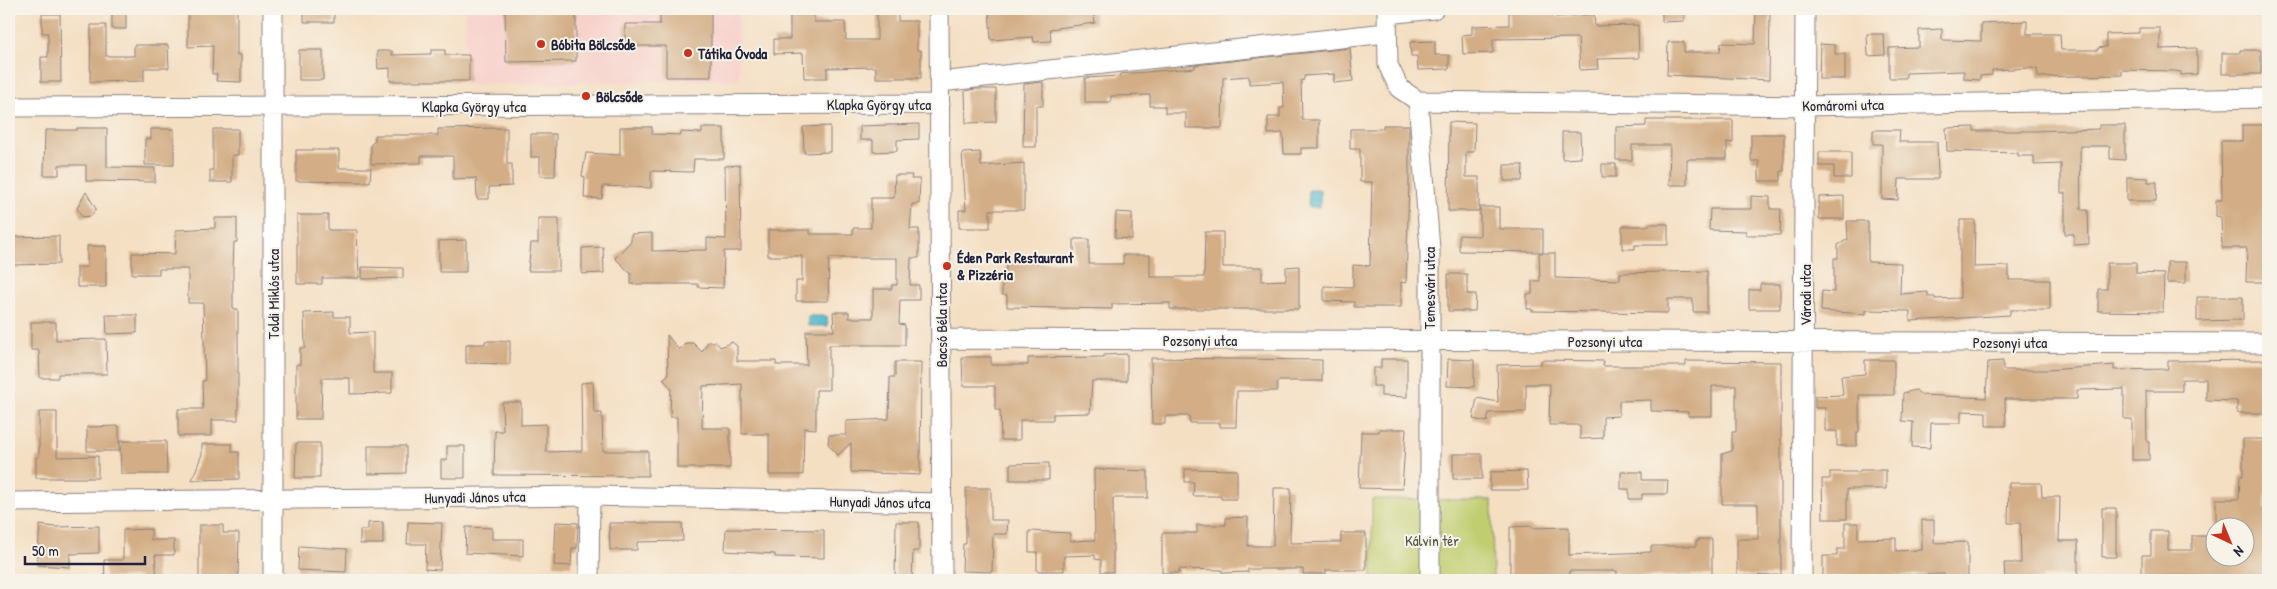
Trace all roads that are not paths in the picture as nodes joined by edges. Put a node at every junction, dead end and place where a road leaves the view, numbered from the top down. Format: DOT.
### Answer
graph roads {
  1 [pos="273,9"];
  2 [pos="940,9"];
  3 [pos="1434,9"];
  4 [pos="1805,9"];
  5 [pos="1387,11"];
  6 [pos="1386,33"];
  7 [pos="940,82"];
  8 [pos="2268,98"];
  9 [pos="1418,101"];
  10 [pos="940,104"];
  11 [pos="9,106"];
  12 [pos="1804,106"];
  13 [pos="272,107"];
  14 [pos="942,339"];
  15 [pos="1430,340"];
  16 [pos="1804,342"];
  17 [pos="2268,343"];
  18 [pos="590,496"];
  19 [pos="273,500"];
  20 [pos="9,502"];
  21 [pos="941,504"];
  22 [pos="273,580"];
  23 [pos="589,580"];
  24 [pos="942,580"];
  25 [pos="1430,580"];
  26 [pos="1802,580"];
  1 -- 13 [label="street, Toldi Miklós utca"];
  2 -- 7 [label="street, Bacsó Béla utca"];
  3 -- 5 [label="street"];
  4 -- 12 [label="street, Váradi utca"];
  5 -- 6 [label="street"];
  6 -- 7 [label="street"];
  6 -- 9 [label="street"];
  7 -- 10 [label="street, Bacsó Béla utca"];
  8 -- 12 [label="street, Komáromi utca"];
  9 -- 12 [label="street, Komáromi utca"];
  9 -- 15 [label="street, Temesvári utca"];
  10 -- 13 [label="street, Klapka György utca"];
  10 -- 14 [label="street, Bacsó Béla utca"];
  11 -- 13 [label="street, Klapka György utca"];
  12 -- 16 [label="street, Váradi utca"];
  13 -- 19 [label="street, Toldi Miklós utca"];
  14 -- 15 [label="street, Pozsonyi utca"];
  14 -- 21 [label="street, Bacsó Béla utca"];
  15 -- 16 [label="street, Pozsonyi utca"];
  15 -- 25 [label="street, Temesvári utca"];
  16 -- 17 [label="street, Pozsonyi utca"];
  16 -- 26 [label="street, Váradi utca"];
  18 -- 19 [label="street, Hunyadi János utca"];
  18 -- 21 [label="street, Hunyadi János utca"];
  18 -- 23 [label="street"];
  19 -- 20 [label="street, Hunyadi János utca"];
  19 -- 22 [label="street, Toldi Miklós utca"];
  21 -- 24 [label="street, Bacsó Béla utca"];
}
